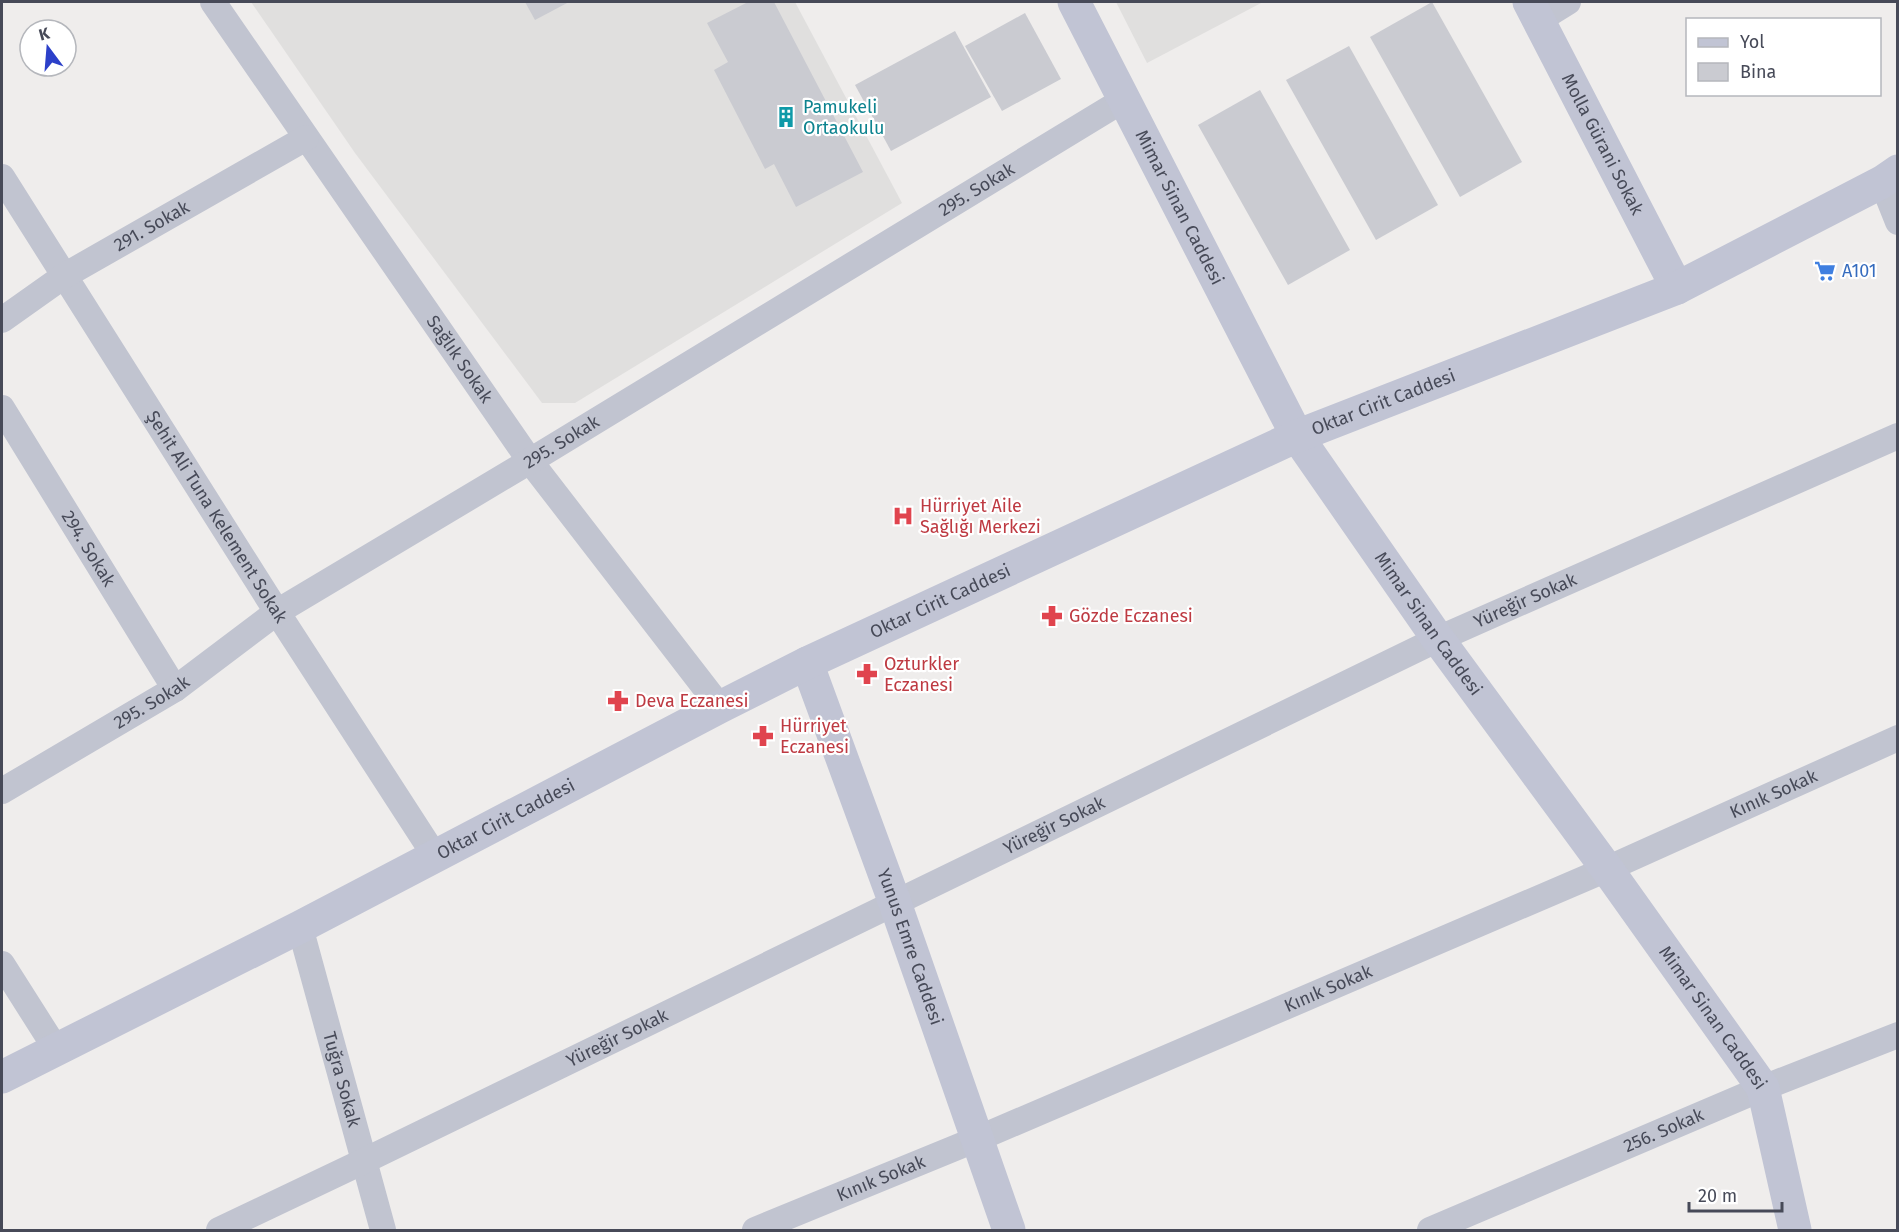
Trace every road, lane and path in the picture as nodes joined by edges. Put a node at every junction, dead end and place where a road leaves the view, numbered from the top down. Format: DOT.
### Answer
graph roads {
  1 [pos="213,2"];
  2 [pos="1074,2"];
  3 [pos="1568,2"];
  4 [pos="1534,11"];
  5 [pos="1125,99"];
  6 [pos="306,138"];
  7 [pos="1890,176"];
  8 [pos="2,177"];
  9 [pos="1898,222"];
  10 [pos="64,276"];
  11 [pos="1677,288"];
  12 [pos="2,320"];
  13 [pos="2,408"];
  14 [pos="1297,436"];
  15 [pos="1898,436"];
  16 [pos="530,461"];
  17 [pos="277,612"];
  18 [pos="1438,639"];
  19 [pos="807,663"];
  20 [pos="175,689"];
  21 [pos="720,707"];
  22 [pos="1898,738"];
  23 [pos="2,791"];
  24 [pos="435,856"];
  25 [pos="1607,869"];
  26 [pos="895,903"];
  27 [pos="300,927"];
  28 [pos="2,964"];
  29 [pos="1898,1035"];
  30 [pos="56,1049"];
  31 [pos="2,1077"];
  32 [pos="1763,1088"];
  33 [pos="978,1139"];
  34 [pos="364,1161"];
  35 [pos="219,1230"];
  36 [pos="383,1230"];
  37 [pos="754,1230"];
  38 [pos="1009,1230"];
  39 [pos="1430,1230"];
  40 [pos="1795,1230"];
  1 -- 6 [label="street, Sağlık Sokak"];
  2 -- 5 [label="street, Mimar Sinan Caddesi"];
  3 -- 4 [label="street"];
  4 -- 11 [label="street, Molla Gürani Sokak"];
  5 -- 14 [label="street, Mimar Sinan Caddesi"];
  5 -- 16 [label="street, 295. Sokak"];
  6 -- 10 [label="street, 291. Sokak"];
  6 -- 16 [label="street, Sağlık Sokak"];
  7 -- 9 [label="street"];
  7 -- 11 [label="street, Oktar Cirit Caddesi"];
  8 -- 10 [label="street, Şehit Ali Tuna Kelement Sokak"];
  10 -- 12 [label="street, 291. Sokak"];
  10 -- 17 [label="street, Şehit Ali Tuna Kelement Sokak"];
  11 -- 14 [label="street, Oktar Cirit Caddesi"];
  13 -- 20 [label="street, 294. Sokak"];
  14 -- 18 [label="street, Mimar Sinan Caddesi"];
  14 -- 19 [label="street, Oktar Cirit Caddesi"];
  15 -- 18 [label="street, Yüreğir Sokak"];
  16 -- 17 [label="street, 295. Sokak"];
  16 -- 21 [label="street, Sağlık Sokak"];
  17 -- 20 [label="street, 295. Sokak"];
  17 -- 24 [label="street, Şehit Ali Tuna Kelement Sokak"];
  18 -- 25 [label="street, Mimar Sinan Caddesi"];
  18 -- 26 [label="street, Yüreğir Sokak"];
  19 -- 21 [label="street, Oktar Cirit Caddesi"];
  19 -- 26 [label="street, Yunus Emre Caddesi"];
  20 -- 23 [label="street, 295. Sokak"];
  21 -- 24 [label="street, Oktar Cirit Caddesi"];
  22 -- 25 [label="street, Kınık Sokak"];
  24 -- 27 [label="street, Oktar Cirit Caddesi"];
  25 -- 32 [label="street, Mimar Sinan Caddesi"];
  25 -- 33 [label="street, Kınık Sokak"];
  26 -- 33 [label="street, Yunus Emre Caddesi"];
  26 -- 34 [label="street, Yüreğir Sokak"];
  27 -- 30 [label="street, Oktar Cirit Caddesi"];
  27 -- 34 [label="street, Tuğra Sokak"];
  28 -- 30 [label="street"];
  29 -- 32 [label="street, 256. Sokak"];
  30 -- 31 [label="street, Oktar Cirit Caddesi"];
  32 -- 39 [label="street, 256. Sokak"];
  32 -- 40 [label="street, Mimar Sinan Caddesi"];
  33 -- 37 [label="street, Kınık Sokak"];
  33 -- 38 [label="street, Yunus Emre Caddesi"];
  34 -- 35 [label="street, Yüreğir Sokak"];
  34 -- 36 [label="street, Tuğra Sokak"];
}
